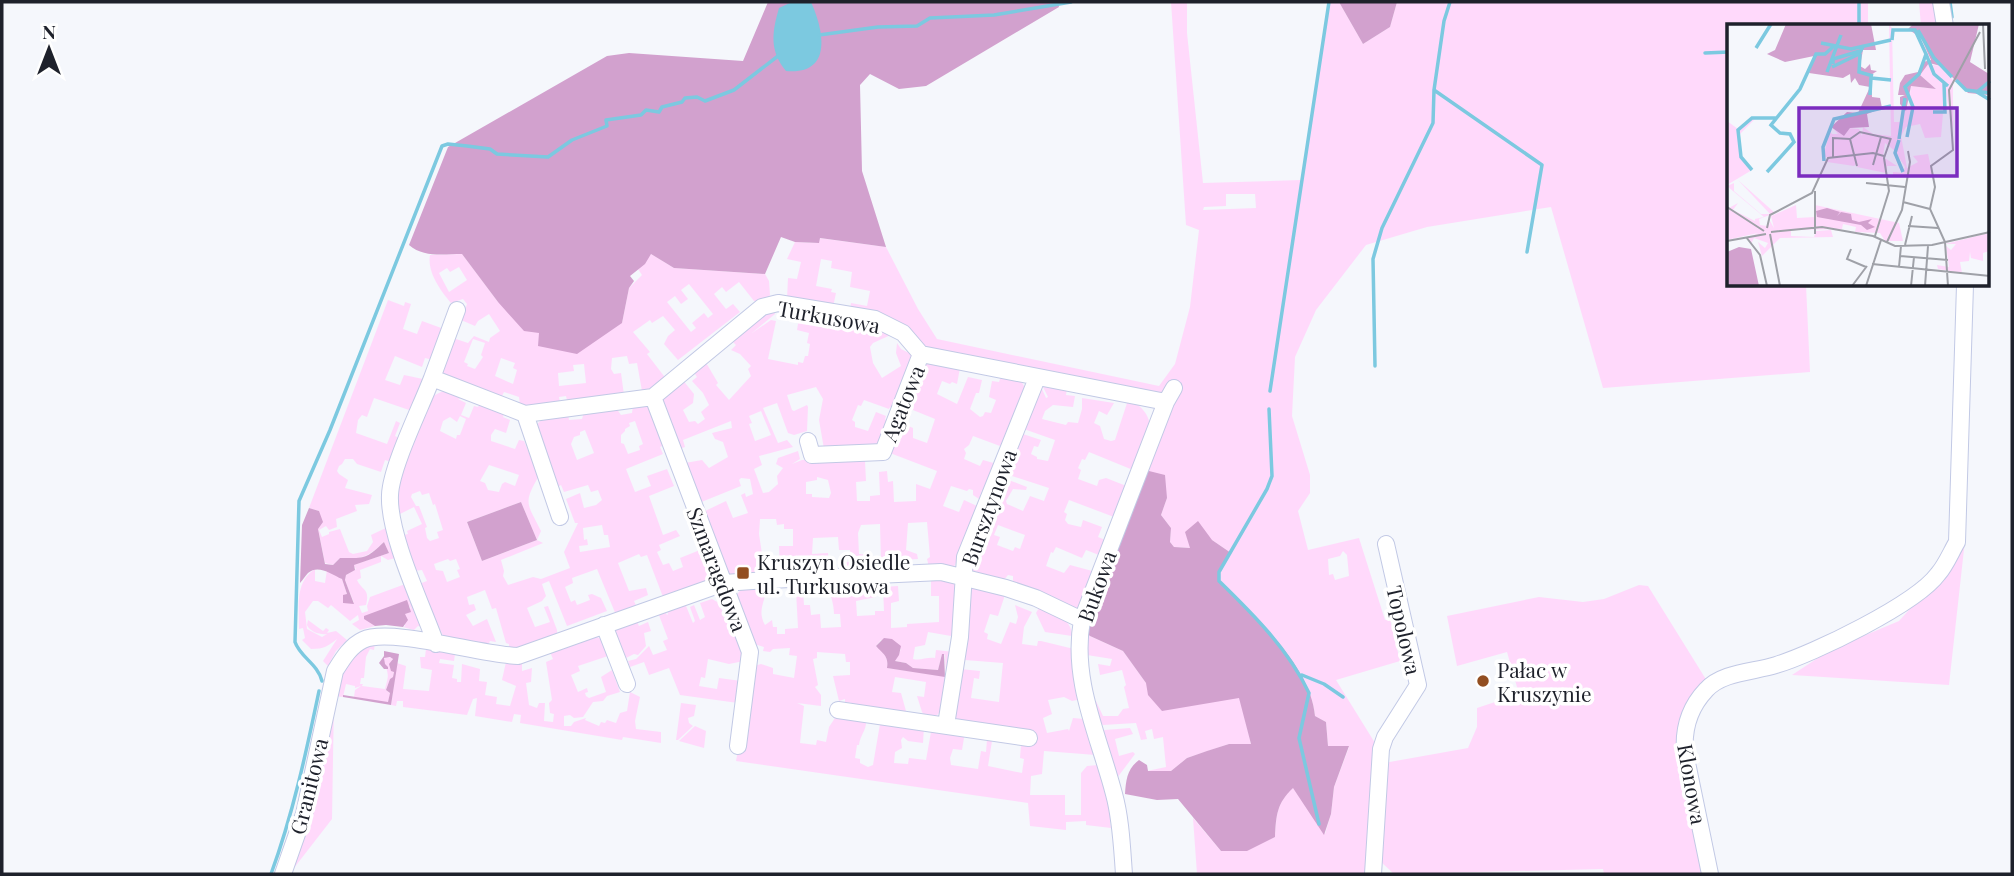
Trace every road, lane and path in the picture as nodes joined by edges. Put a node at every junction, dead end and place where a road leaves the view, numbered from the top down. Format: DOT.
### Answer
graph roads {
  1 [pos="1941,2"];
  2 [pos="1945,24"];
  3 [pos="1965,287"];
  4 [pos="457,310"];
  5 [pos="921,354"];
  6 [pos="432,378"];
  7 [pos="1037,378"];
  8 [pos="653,397"];
  9 [pos="525,414"];
  10 [pos="808,441"];
  11 [pos="560,517"];
  12 [pos="1386,544"];
  13 [pos="963,576"];
  14 [pos="724,583"];
  15 [pos="1082,620"];
  16 [pos="604,625"];
  17 [pos="436,644"];
  18 [pos="627,684"];
  19 [pos="838,709"];
  20 [pos="946,725"];
  21 [pos="1029,738"];
  22 [pos="738,746"];
  23 [pos="284,874"];
  24 [pos="1124,874"];
  25 [pos="1373,874"];
  26 [pos="1710,874"];
  1 -- 2 [label="street"];
  3 -- 26 [label="street, Klonowa"];
  4 -- 6 [label="street"];
  5 -- 7 [label="street"];
  5 -- 8 [label="street, Turkusowa"];
  5 -- 10 [label="street, Agatowa"];
  6 -- 9 [label="street"];
  6 -- 17 [label="street"];
  7 -- 13 [label="street, Bursztynowa"];
  7 -- 15 [label="street, Bukowa"];
  8 -- 9 [label="street"];
  8 -- 14 [label="street, Szmaragdowa"];
  9 -- 11 [label="street"];
  12 -- 25 [label="street, Topolowa"];
  13 -- 14 [label="street"];
  13 -- 15 [label="street"];
  13 -- 20 [label="street, Bursztynowa"];
  14 -- 16 [label="street"];
  14 -- 22 [label="street, Szmaragdowa"];
  15 -- 24 [label="street, Bukowa"];
  16 -- 17 [label="street"];
  16 -- 18 [label="street"];
  17 -- 23 [label="street, Granitowa"];
  19 -- 20 [label="street"];
  20 -- 21 [label="street"];
}
